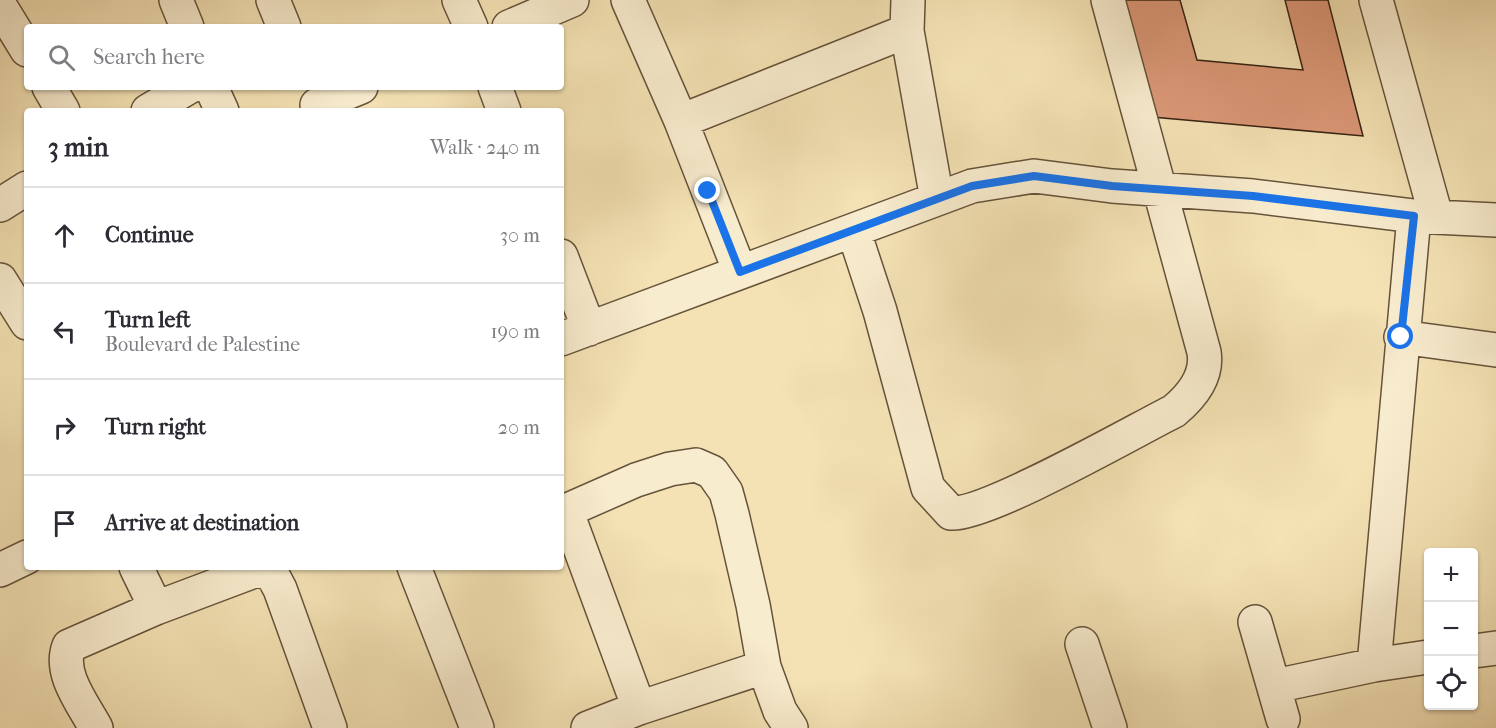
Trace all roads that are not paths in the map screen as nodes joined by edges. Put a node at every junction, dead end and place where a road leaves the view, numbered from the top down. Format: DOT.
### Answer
graph roads {
  1 [pos="176,0"];
  2 [pos="273,0"];
  3 [pos="459,0"];
  4 [pos="572,0"];
  5 [pos="628,0"];
  6 [pos="1108,0"];
  7 [pos="1376,0"];
  8 [pos="0,6"];
  9 [pos="908,16"];
  10 [pos="186,24"];
  11 [pos="283,24"];
  12 [pos="470,24"];
  13 [pos="516,24"];
  14 [pos="24,45"];
  15 [pos="51,90"];
  16 [pos="184,90"];
  17 [pos="212,90"];
  18 [pos="351,90"];
  19 [pos="496,90"];
  20 [pos="316,101"];
  21 [pos="61,108"];
  22 [pos="153,108"];
  23 [pos="221,108"];
  24 [pos="503,108"];
  25 [pos="681,121"];
  26 [pos="1160,189"];
  27 [pos="24,190"];
  28 [pos="937,199"];
  29 [pos="0,205"];
  30 [pos="1425,216"];
  31 [pos="1496,220"];
  32 [pos="854,232"];
  33 [pos="740,272"];
  34 [pos="564,273"];
  35 [pos="0,280"];
  36 [pos="24,318"];
  37 [pos="575,334"];
  38 [pos="1401,337"];
  39 [pos="1496,350"];
  40 [pos="564,512"];
  41 [pos="24,558"];
  42 [pos="0,570"];
  43 [pos="137,570"];
  44 [pos="421,570"];
  45 [pos="156,608"];
  46 [pos="1255,622"];
  47 [pos="1082,644"];
  48 [pos="1496,648"];
  49 [pos="1478,650"];
  50 [pos="1424,658"];
  51 [pos="1374,665"];
  52 [pos="764,667"];
  53 [pos="1275,686"];
  54 [pos="639,708"];
  55 [pos="1283,719"];
  56 [pos="96,728"];
  57 [pos="330,728"];
  58 [pos="477,728"];
  59 [pos="588,728"];
  60 [pos="791,728"];
  61 [pos="1110,728"];
  1 -- 10 [label="street"];
  2 -- 11 [label="street"];
  3 -- 12 [label="street"];
  4 -- 13 [label="street"];
  5 -- 25 [label="street"];
  6 -- 26 [label="street"];
  7 -- 30 [label="street"];
  8 -- 14 [label="street"];
  9 -- 25 [label="street"];
  9 -- 28 [label="street"];
  15 -- 21 [label="street"];
  16 -- 22 [label="street"];
  17 -- 23 [label="street"];
  18 -- 20 [label="street"];
  19 -- 24 [label="street"];
  25 -- 33 [label="street"];
  26 -- 28 [label="street"];
  26 -- 30 [label="street"];
  26 -- 32 [label="street"];
  27 -- 29 [label="street"];
  28 -- 32 [label="street"];
  30 -- 31 [label="street"];
  30 -- 38 [label="street"];
  32 -- 33 [label="street"];
  33 -- 37 [label="street"];
  34 -- 37 [label="street"];
  35 -- 36 [label="street"];
  38 -- 39 [label="street"];
  38 -- 51 [label="street"];
  40 -- 52 [label="street"];
  40 -- 54 [label="street"];
  41 -- 42 [label="street"];
  43 -- 45 [label="street"];
  44 -- 58 [label="street"];
  45 -- 56 [label="street"];
  45 -- 57 [label="street"];
  46 -- 53 [label="street"];
  47 -- 61 [label="street"];
  48 -- 49 [label="street"];
  50 -- 51 [label="street"];
  51 -- 53 [label="street"];
  52 -- 54 [label="street"];
  52 -- 60 [label="street"];
  53 -- 55 [label="street"];
  54 -- 59 [label="street"];
}
